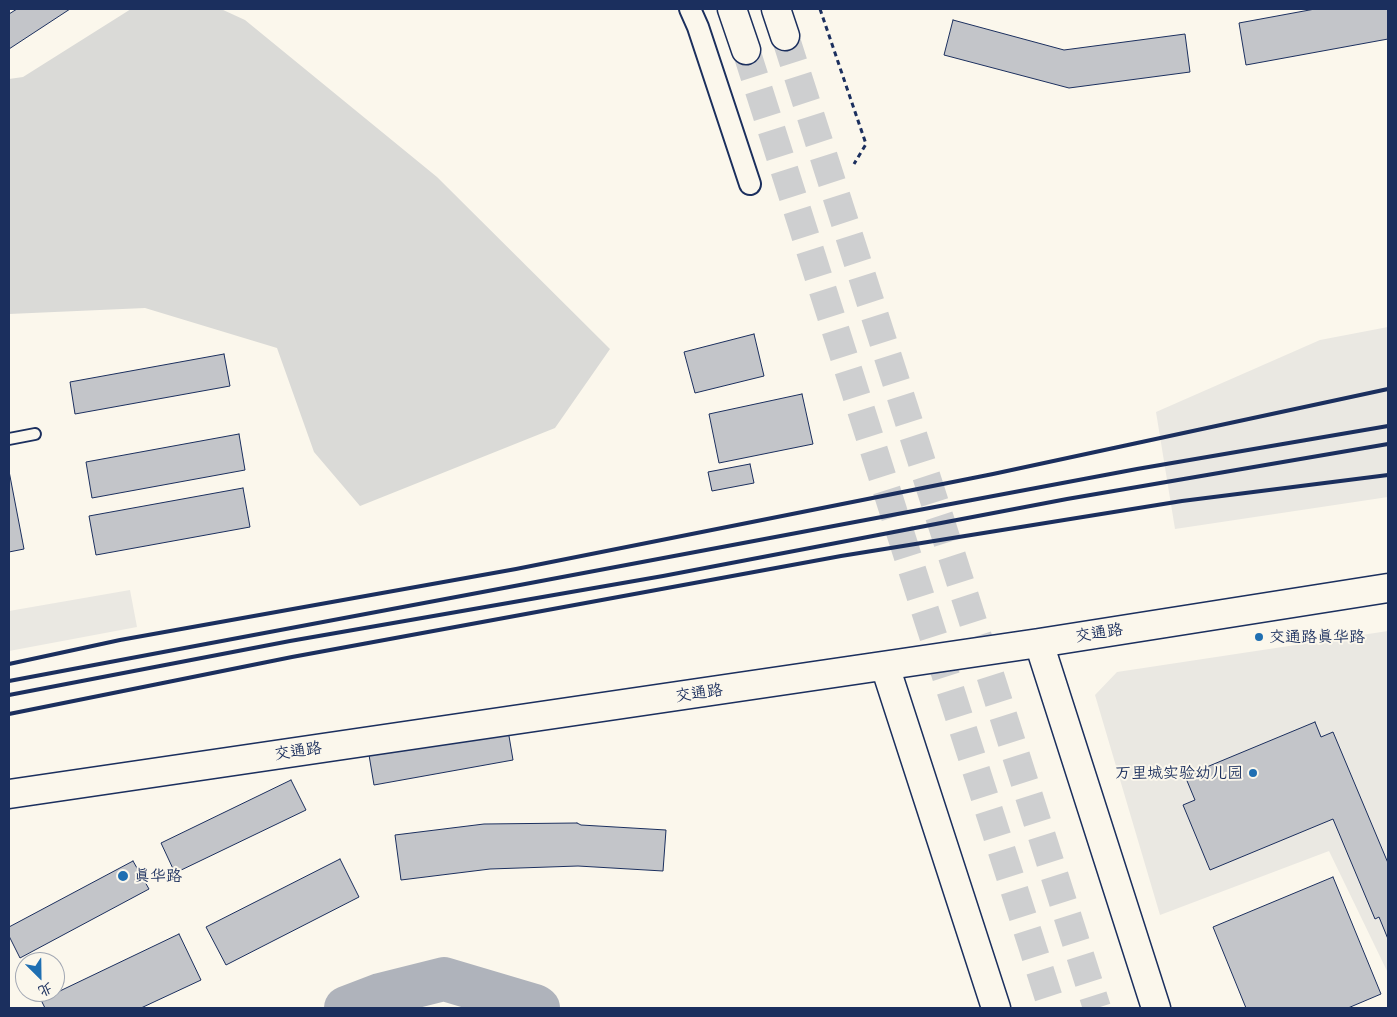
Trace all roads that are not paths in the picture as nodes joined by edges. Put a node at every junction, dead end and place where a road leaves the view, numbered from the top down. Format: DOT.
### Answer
graph roads {
  1 [pos="690,9"];
  2 [pos="732,9"];
  3 [pos="776,9"];
  4 [pos="785,36"];
  5 [pos="746,50"];
  6 [pos="750,184"];
  7 [pos="35,434"];
  8 [pos="9,439"];
  9 [pos="1388,588"];
  10 [pos="1039,643"];
  11 [pos="884,666"];
  12 [pos="9,794"];
  13 [pos="996,1008"];
  14 [pos="1156,1008"];
  1 -- 6 [label="street"];
  2 -- 5 [label="main road"];
  3 -- 4 [label="main road"];
  7 -- 8 [label="lane"];
  9 -- 10 [label="main road, 交通路"];
  10 -- 11 [label="main road, 交通路"];
  10 -- 14 [label="main road"];
  11 -- 12 [label="main road, 交通路"];
  11 -- 13 [label="main road"];
}
